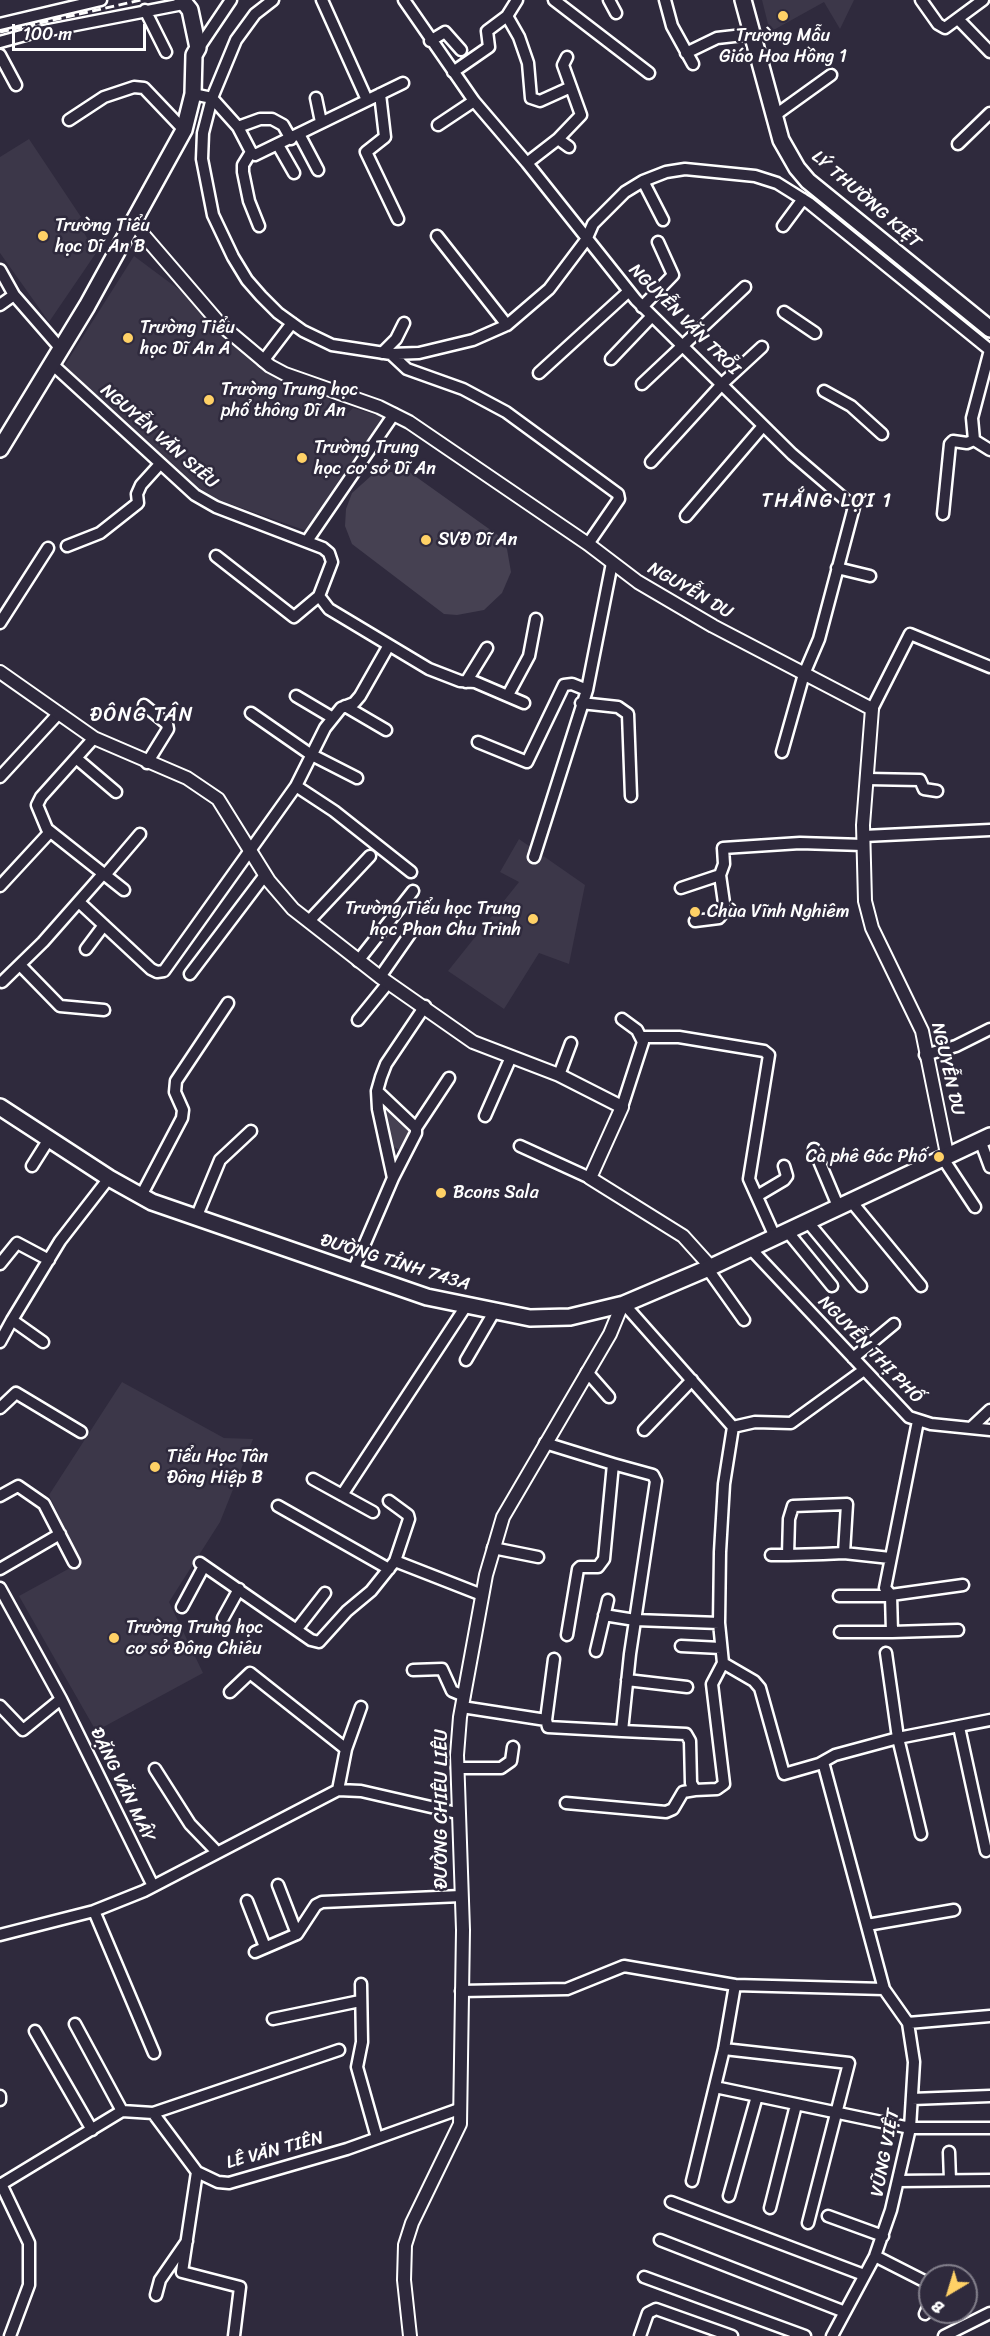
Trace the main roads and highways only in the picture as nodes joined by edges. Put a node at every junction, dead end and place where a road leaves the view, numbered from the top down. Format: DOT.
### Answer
graph roads {
  1 [pos="743,0"];
  2 [pos="183,2"];
  3 [pos="990,329"];
  4 [pos="0,449"];
  5 [pos="0,1107"];
  6 [pos="985,1138"];
  1 -- 3 [label="main road, LÝ THƯỜNG KIỆT"];
  2 -- 4 [label="main road"];
  5 -- 6 [label="main road, ĐƯỜNG TỈNH 743A"];
}
